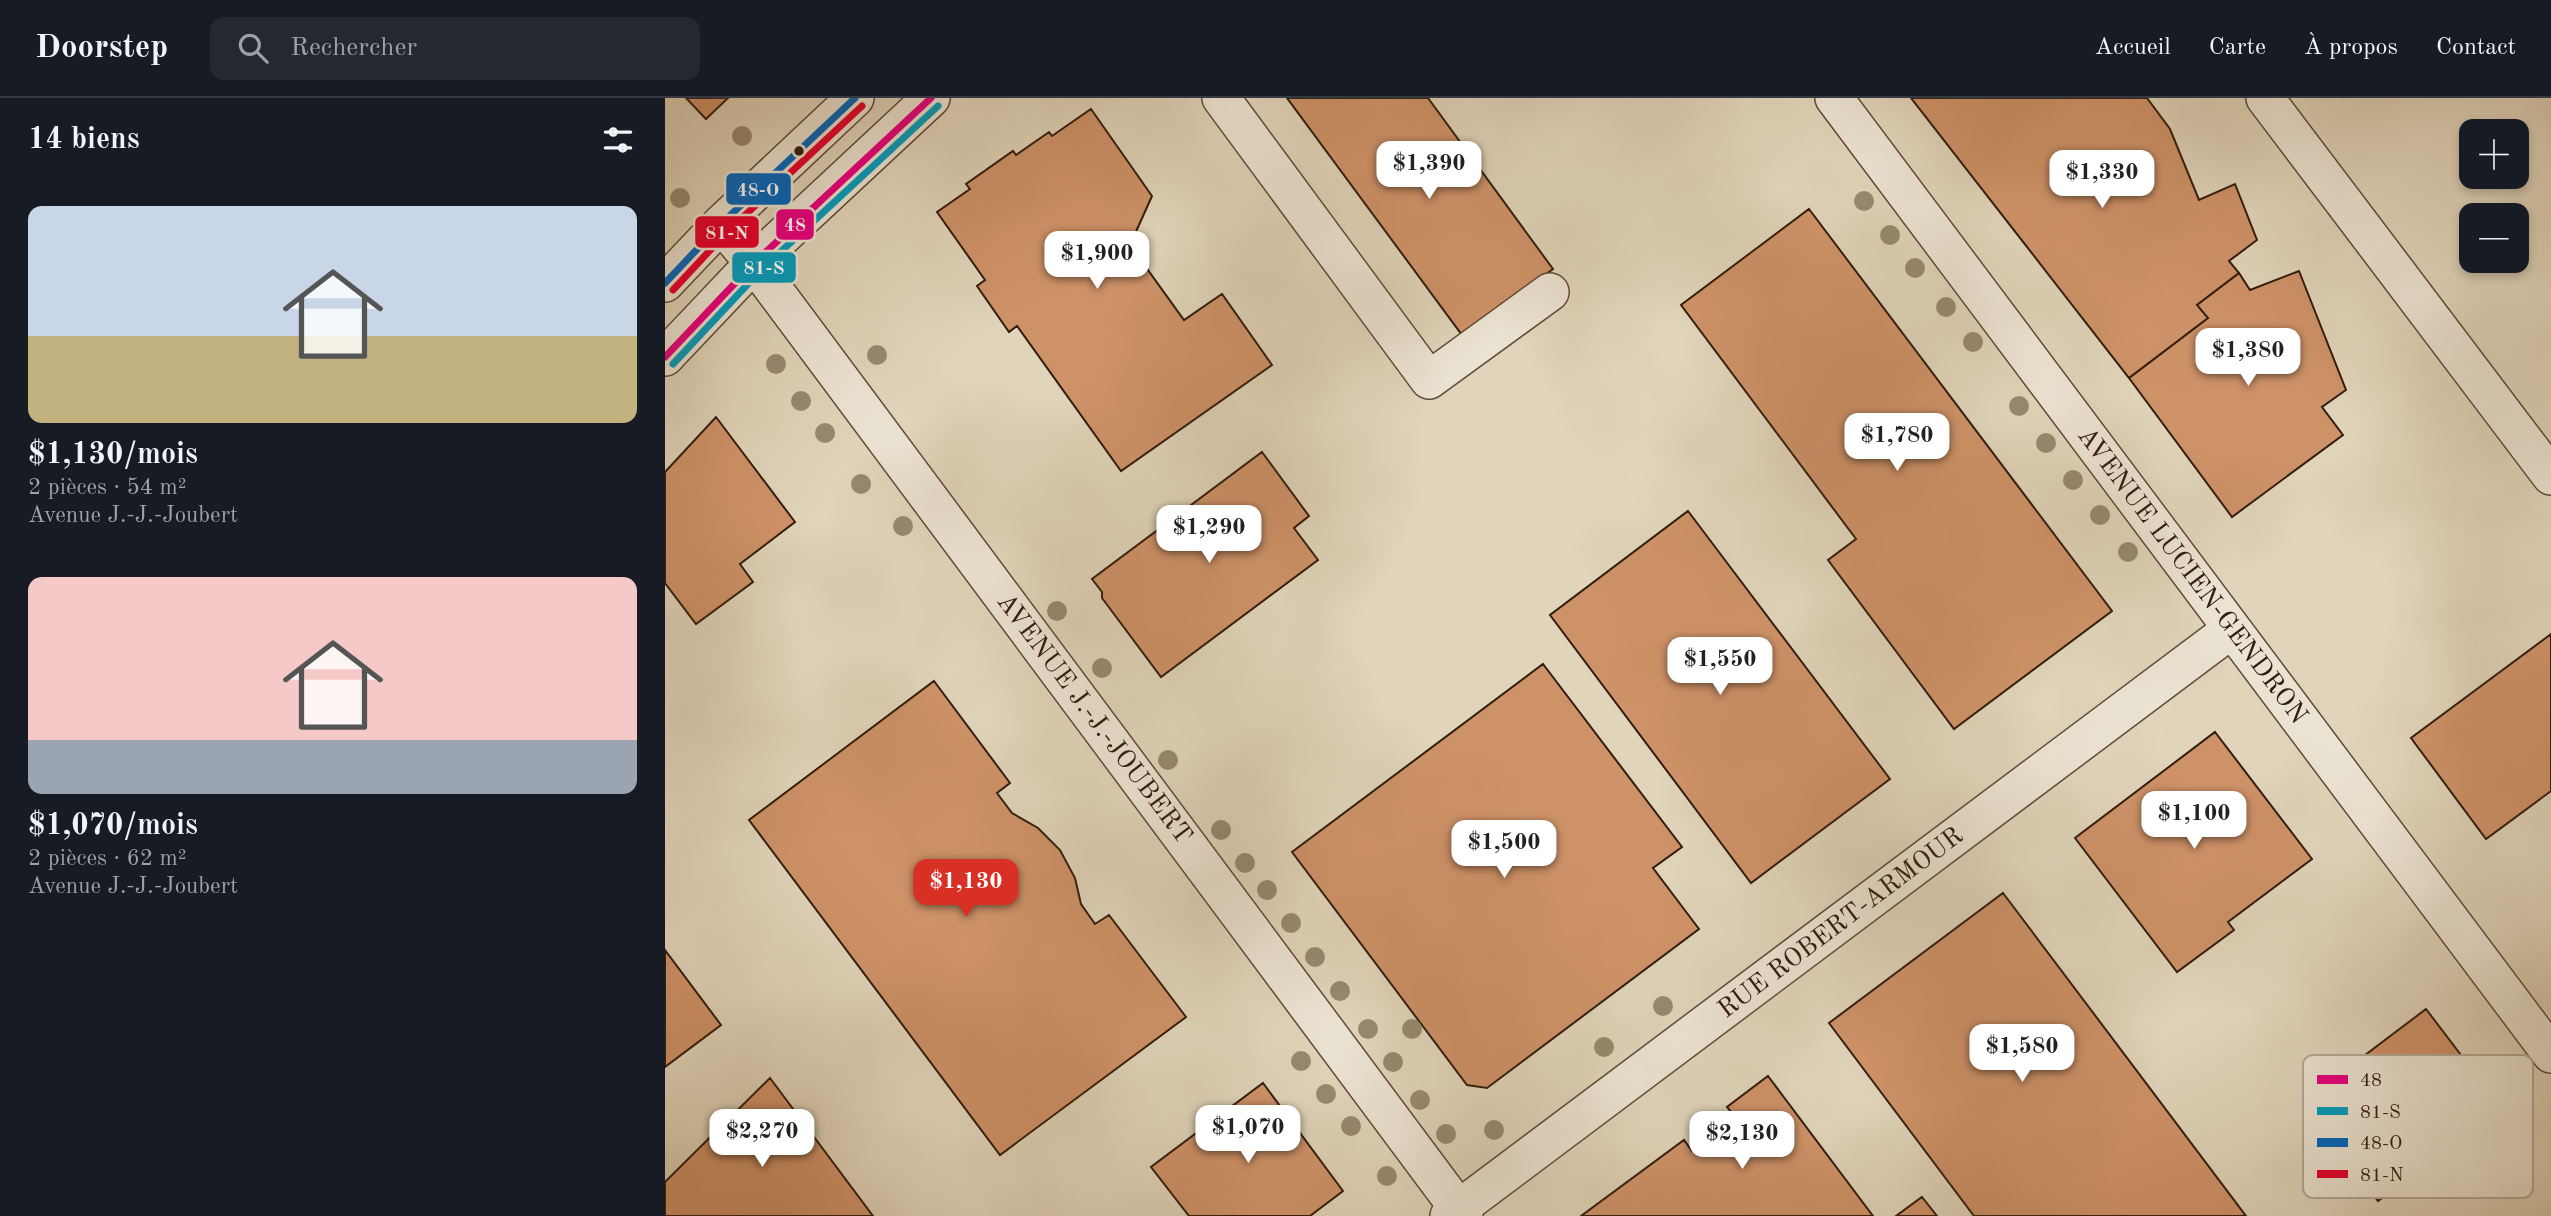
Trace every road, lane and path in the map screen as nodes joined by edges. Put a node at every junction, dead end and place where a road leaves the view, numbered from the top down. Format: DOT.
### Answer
graph roads {
  1 [pos="855,98"];
  2 [pos="931,98"];
  3 [pos="1221,98"];
  4 [pos="1834,98"];
  5 [pos="2265,98"];
  6 [pos="721,224"];
  7 [pos="754,263"];
  8 [pos="665,283"];
  9 [pos="1550,292"];
  10 [pos="665,357"];
  11 [pos="2551,476"];
  12 [pos="2232,629"];
  13 [pos="2551,1054"];
  14 [pos="1458,1214"];
  1 -- 6 [label="street"];
  2 -- 7 [label="street"];
  3 -- 9 [label="street"];
  4 -- 12 [label="street, AVENUE LUCIEN-GENDRON"];
  5 -- 11 [label="street"];
  6 -- 7 [label="street, AVENUE J.-J.-JOUBERT"];
  6 -- 8 [label="street"];
  7 -- 10 [label="street"];
  7 -- 14 [label="street, AVENUE J.-J.-JOUBERT"];
  12 -- 13 [label="street, AVENUE LUCIEN-GENDRON"];
  12 -- 14 [label="street, RUE ROBERT-ARMOUR"];
}
